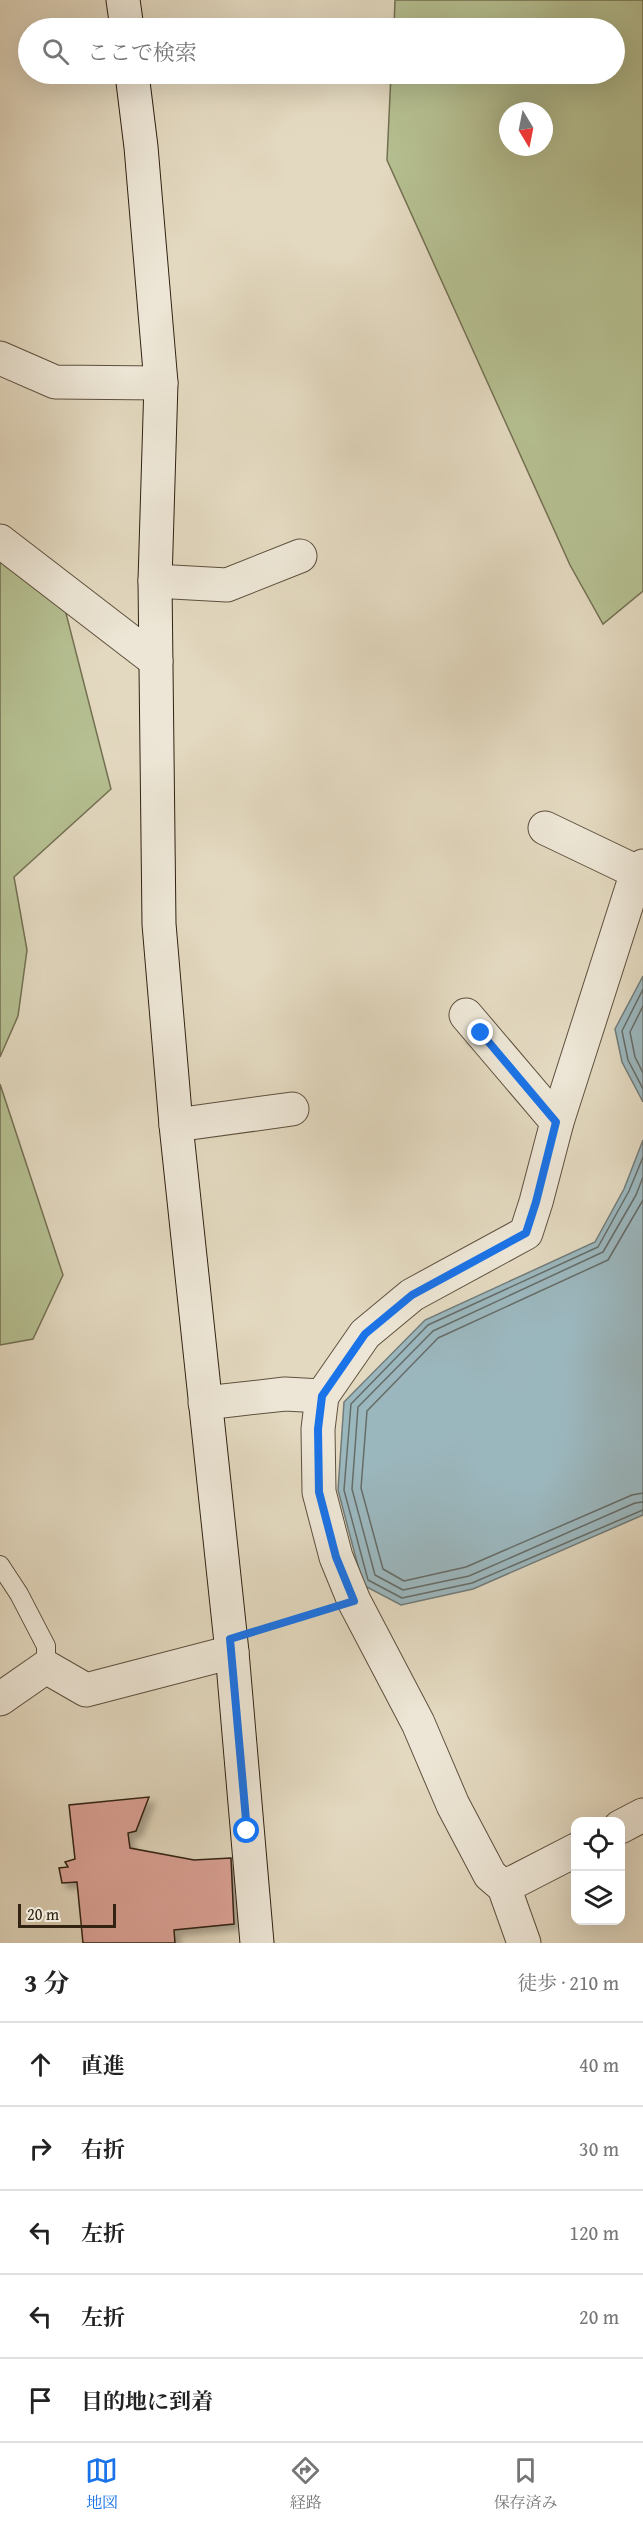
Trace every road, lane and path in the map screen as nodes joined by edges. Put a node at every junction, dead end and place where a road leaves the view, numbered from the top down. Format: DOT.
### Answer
graph roads {
  1 [pos="123,0"];
  2 [pos="126,18"];
  3 [pos="133,84"];
  4 [pos="0,358"];
  5 [pos="161,382"];
  6 [pos="0,541"];
  7 [pos="300,556"];
  8 [pos="155,581"];
  9 [pos="156,661"];
  10 [pos="545,828"];
  11 [pos="640,869"];
  12 [pos="466,1016"];
  13 [pos="292,1109"];
  14 [pos="556,1122"];
  15 [pos="176,1125"];
  16 [pos="322,1396"];
  17 [pos="206,1403"];
  18 [pos="0,1565"];
  19 [pos="354,1601"];
  20 [pos="231,1645"];
  21 [pos="46,1667"];
  22 [pos="0,1699"];
  23 [pos="643,1815"];
  24 [pos="625,1825"];
  25 [pos="571,1853"];
  26 [pos="504,1887"];
  27 [pos="257,1943"];
  28 [pos="524,1943"];
  1 -- 2 [label="street"];
  3 -- 5 [label="street"];
  4 -- 5 [label="street"];
  5 -- 8 [label="street"];
  6 -- 9 [label="street"];
  7 -- 8 [label="street"];
  8 -- 9 [label="street"];
  9 -- 15 [label="street"];
  10 -- 11 [label="street"];
  11 -- 14 [label="street"];
  12 -- 14 [label="street"];
  13 -- 15 [label="street"];
  14 -- 16 [label="street"];
  15 -- 17 [label="street"];
  16 -- 17 [label="street"];
  16 -- 19 [label="street"];
  17 -- 20 [label="street"];
  18 -- 21 [label="lane"];
  19 -- 20 [label="path"];
  19 -- 26 [label="street"];
  20 -- 21 [label="street"];
  20 -- 27 [label="street"];
  21 -- 22 [label="street"];
  23 -- 24 [label="street"];
  25 -- 26 [label="street"];
  26 -- 28 [label="street"];
}
